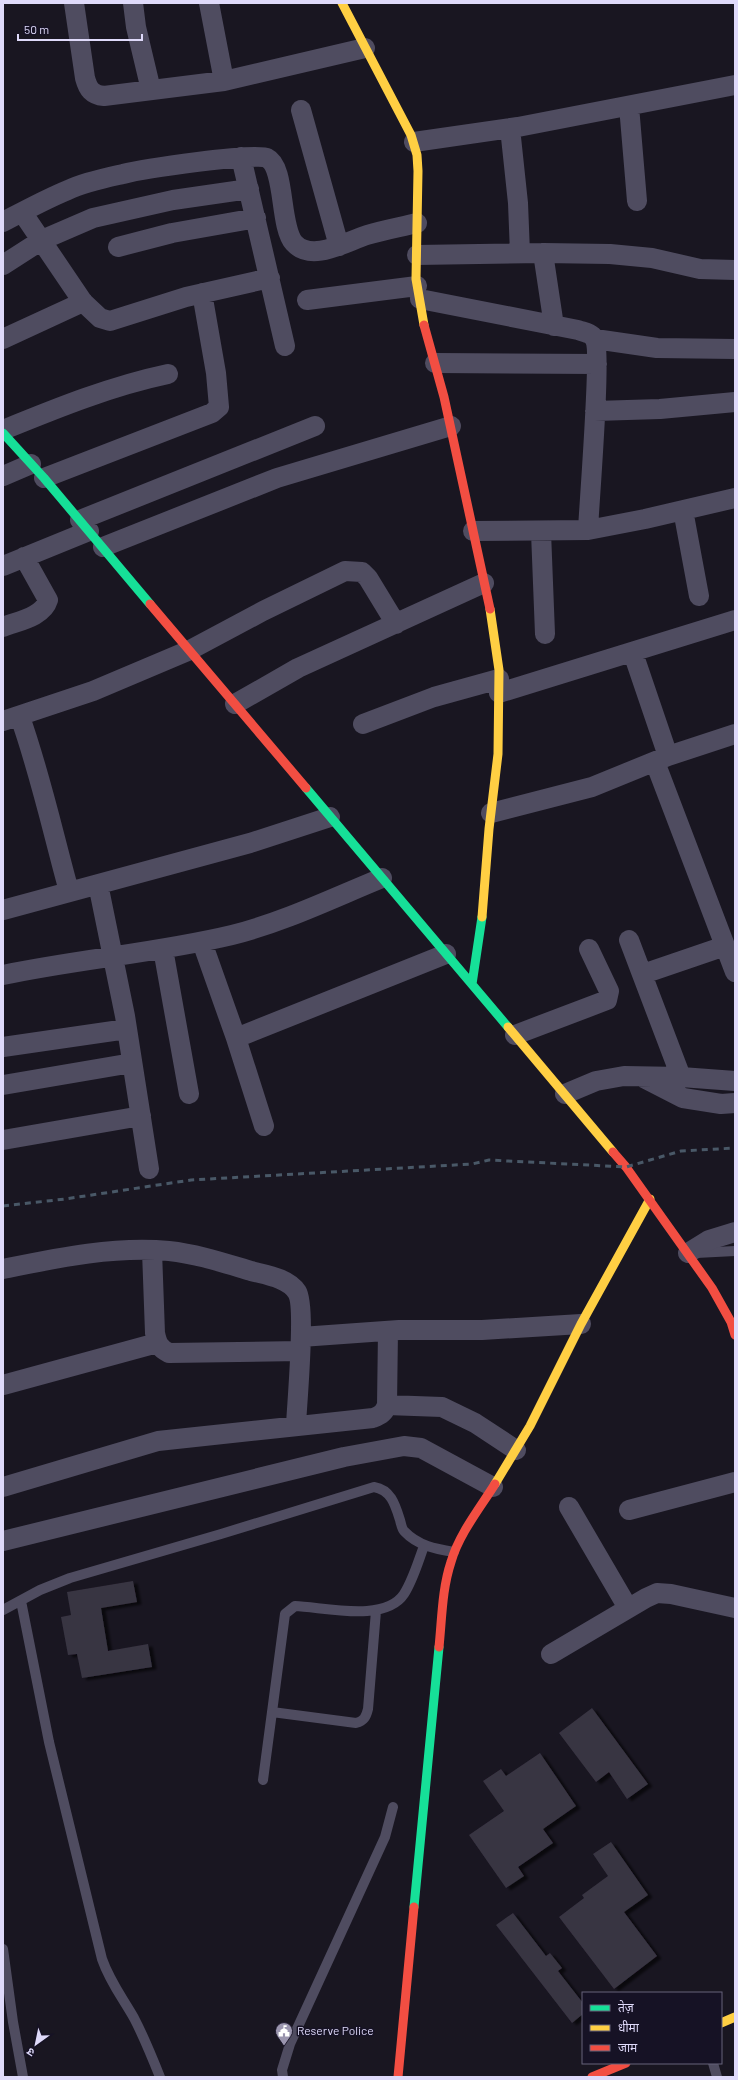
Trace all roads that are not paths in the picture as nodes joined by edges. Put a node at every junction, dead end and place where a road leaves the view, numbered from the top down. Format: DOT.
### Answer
graph roads {
  1 [pos="74,3"];
  2 [pos="133,3"];
  3 [pos="209,3"];
  4 [pos="342,3"];
  5 [pos="365,48"];
  6 [pos="224,81"];
  7 [pos="735,85"];
  8 [pos="151,90"];
  9 [pos="629,106"];
  10 [pos="301,110"];
  11 [pos="510,128"];
  12 [pos="414,142"];
  13 [pos="241,157"];
  14 [pos="249,189"];
  15 [pos="637,201"];
  16 [pos="22,212"];
  17 [pos="256,218"];
  18 [pos="3,222"];
  19 [pos="417,223"];
  20 [pos="42,240"];
  21 [pos="339,246"];
  22 [pos="118,247"];
  23 [pos="520,253"];
  24 [pos="543,253"];
  25 [pos="417,255"];
  26 [pos="3,265"];
  27 [pos="735,270"];
  28 [pos="270,278"];
  29 [pos="418,292"];
  30 [pos="202,293"];
  31 [pos="308,300"];
  32 [pos="83,302"];
  33 [pos="554,326"];
  34 [pos="3,339"];
  35 [pos="595,339"];
  36 [pos="285,346"];
  37 [pos="735,349"];
  38 [pos="435,363"];
  39 [pos="597,364"];
  40 [pos="168,374"];
  41 [pos="735,402"];
  42 [pos="595,411"];
  43 [pos="314,426"];
  44 [pos="450,426"];
  45 [pos="3,430"];
  46 [pos="3,434"];
  47 [pos="38,471"];
  48 [pos="3,476"];
  49 [pos="735,498"];
  50 [pos="683,510"];
  51 [pos="84,525"];
  52 [pos="588,530"];
  53 [pos="473,531"];
  54 [pos="541,532"];
  55 [pos="103,547"];
  56 [pos="24,557"];
  57 [pos="3,566"];
  58 [pos="484,582"];
  59 [pos="699,596"];
  60 [pos="735,620"];
  61 [pos="396,624"];
  62 [pos="3,627"];
  63 [pos="545,634"];
  64 [pos="190,650"];
  65 [pos="634,653"];
  66 [pos="499,686"];
  67 [pos="236,704"];
  68 [pos="12,719"];
  69 [pos="364,724"];
  70 [pos="735,734"];
  71 [pos="662,759"];
  72 [pos="491,813"];
  73 [pos="330,817"];
  74 [pos="382,878"];
  75 [pos="98,884"];
  76 [pos="69,891"];
  77 [pos="3,910"];
  78 [pos="629,940"];
  79 [pos="202,942"];
  80 [pos="725,946"];
  81 [pos="163,949"];
  82 [pos="589,949"];
  83 [pos="446,954"];
  84 [pos="113,958"];
  85 [pos="735,972"];
  86 [pos="643,974"];
  87 [pos="3,975"];
  88 [pos="472,984"];
  89 [pos="127,1029"];
  90 [pos="515,1035"];
  91 [pos="236,1038"];
  92 [pos="3,1047"];
  93 [pos="132,1063"];
  94 [pos="642,1077"];
  95 [pos="681,1077"];
  96 [pos="735,1081"];
  97 [pos="3,1085"];
  98 [pos="189,1094"];
  99 [pos="565,1094"];
  100 [pos="735,1103"];
  101 [pos="141,1116"];
  102 [pos="264,1126"];
  103 [pos="3,1140"];
  104 [pos="149,1169"];
  105 [pos="650,1199"];
  106 [pos="735,1232"];
  107 [pos="152,1251"];
  108 [pos="735,1251"];
  109 [pos="688,1253"];
  110 [pos="3,1268"];
  111 [pos="581,1324"];
  112 [pos="388,1331"];
  113 [pos="735,1335"];
  114 [pos="157,1343"];
  115 [pos="300,1344"];
  116 [pos="3,1385"];
  117 [pos="387,1405"];
  118 [pos="296,1425"];
  119 [pos="516,1450"];
  120 [pos="735,1482"];
  121 [pos="3,1487"];
  122 [pos="493,1487"];
  123 [pos="569,1507"];
  124 [pos="629,1510"];
  125 [pos="3,1541"];
  126 [pos="424,1546"];
  127 [pos="454,1552"];
  128 [pos="21,1601"];
  129 [pos="628,1608"];
  130 [pos="735,1608"];
  131 [pos="3,1610"];
  132 [pos="376,1611"];
  133 [pos="551,1654"];
  134 [pos="272,1712"];
  135 [pos="263,1780"];
  136 [pos="393,1807"];
  137 [pos="3,1949"];
  138 [pos="735,2017"];
  139 [pos="722,2023"];
  140 [pos="624,2064"];
  141 [pos="713,2064"];
  142 [pos="23,2077"];
  143 [pos="160,2077"];
  144 [pos="283,2077"];
  145 [pos="398,2077"];
  146 [pos="592,2077"];
  147 [pos="717,2077"];
  1 -- 8 [label="street"];
  2 -- 8 [label="street"];
  3 -- 6 [label="street"];
  4 -- 5 [label="street"];
  5 -- 6 [label="street"];
  5 -- 12 [label="street"];
  6 -- 8 [label="street"];
  7 -- 9 [label="street"];
  9 -- 11 [label="street"];
  9 -- 15 [label="street"];
  10 -- 21 [label="street"];
  11 -- 12 [label="street"];
  11 -- 23 [label="street"];
  12 -- 19 [label="street"];
  13 -- 14 [label="street"];
  13 -- 16 [label="street"];
  13 -- 21 [label="street"];
  14 -- 17 [label="street"];
  14 -- 20 [label="street"];
  16 -- 18 [label="street"];
  16 -- 20 [label="street"];
  17 -- 22 [label="street"];
  17 -- 28 [label="street"];
  19 -- 21 [label="street"];
  19 -- 25 [label="street"];
  20 -- 26 [label="street"];
  20 -- 32 [label="street"];
  23 -- 24 [label="street"];
  23 -- 25 [label="street"];
  24 -- 27 [label="street"];
  24 -- 33 [label="street"];
  25 -- 29 [label="street"];
  28 -- 30 [label="street"];
  28 -- 36 [label="street"];
  29 -- 31 [label="street"];
  29 -- 33 [label="street"];
  29 -- 38 [label="street"];
  30 -- 32 [label="street"];
  30 -- 47 [label="street"];
  32 -- 34 [label="street"];
  33 -- 35 [label="street"];
  35 -- 37 [label="street"];
  35 -- 39 [label="street"];
  38 -- 39 [label="street"];
  38 -- 44 [label="street"];
  39 -- 42 [label="street"];
  40 -- 45 [label="street"];
  41 -- 42 [label="street"];
  42 -- 52 [label="street"];
  43 -- 51 [label="street"];
  44 -- 53 [label="street"];
  44 -- 55 [label="street"];
  46 -- 47 [label="street"];
  47 -- 48 [label="street"];
  47 -- 51 [label="street"];
  49 -- 50 [label="street"];
  50 -- 52 [label="street"];
  50 -- 59 [label="street"];
  51 -- 55 [label="street"];
  51 -- 56 [label="street"];
  52 -- 54 [label="street"];
  53 -- 54 [label="street"];
  53 -- 58 [label="street"];
  54 -- 63 [label="street"];
  55 -- 64 [label="street"];
  56 -- 57 [label="street"];
  56 -- 62 [label="street"];
  58 -- 61 [label="street"];
  58 -- 66 [label="street"];
  60 -- 65 [label="street"];
  61 -- 64 [label="street"];
  61 -- 67 [label="street"];
  64 -- 67 [label="street"];
  64 -- 68 [label="street"];
  65 -- 66 [label="street"];
  65 -- 71 [label="street"];
  66 -- 69 [label="street"];
  66 -- 72 [label="street"];
  67 -- 73 [label="street"];
  68 -- 76 [label="street"];
  70 -- 71 [label="street"];
  71 -- 72 [label="street"];
  71 -- 80 [label="street"];
  72 -- 88 [label="street"];
  73 -- 74 [label="street"];
  73 -- 75 [label="street"];
  74 -- 79 [label="street"];
  74 -- 83 [label="street"];
  75 -- 76 [label="street"];
  75 -- 84 [label="street"];
  76 -- 77 [label="street"];
  78 -- 86 [label="street"];
  79 -- 81 [label="street"];
  79 -- 91 [label="street"];
  80 -- 85 [label="street"];
  80 -- 86 [label="street"];
  81 -- 84 [label="street"];
  81 -- 98 [label="street"];
  82 -- 90 [label="street"];
  83 -- 88 [label="street"];
  83 -- 91 [label="street"];
  84 -- 87 [label="street"];
  84 -- 89 [label="street"];
  86 -- 95 [label="street"];
  88 -- 90 [label="street"];
  89 -- 92 [label="street"];
  89 -- 93 [label="street"];
  90 -- 99 [label="street"];
  91 -- 102 [label="street"];
  93 -- 97 [label="street"];
  93 -- 101 [label="street"];
  94 -- 95 [label="street"];
  94 -- 99 [label="street"];
  94 -- 100 [label="street"];
  95 -- 96 [label="street"];
  99 -- 105 [label="street"];
  101 -- 103 [label="street"];
  101 -- 104 [label="street"];
  105 -- 109 [label="street"];
  105 -- 111 [label="street"];
  106 -- 109 [label="street"];
  107 -- 110 [label="street"];
  107 -- 114 [label="street"];
  107 -- 115 [label="street"];
  108 -- 109 [label="lane"];
  109 -- 113 [label="street"];
  111 -- 112 [label="street"];
  111 -- 119 [label="street"];
  112 -- 115 [label="street"];
  112 -- 117 [label="street"];
  114 -- 115 [label="street"];
  114 -- 116 [label="street"];
  115 -- 118 [label="street"];
  117 -- 118 [label="street"];
  117 -- 119 [label="street"];
  118 -- 121 [label="street"];
  119 -- 122 [label="street"];
  120 -- 124 [label="street"];
  122 -- 125 [label="street"];
  122 -- 127 [label="street"];
  123 -- 129 [label="street"];
  126 -- 127 [label="lane"];
  126 -- 128 [label="lane"];
  126 -- 132 [label="lane"];
  127 -- 145 [label="street"];
  128 -- 131 [label="lane"];
  128 -- 143 [label="lane"];
  129 -- 130 [label="street"];
  129 -- 133 [label="street"];
  132 -- 134 [label="lane"];
  132 -- 134 [label="lane"];
  134 -- 135 [label="lane"];
  136 -- 144 [label="lane"];
  137 -- 142 [label="lane"];
  138 -- 139 [label="street"];
  140 -- 146 [label="street"];
  141 -- 147 [label="lane"];
}
